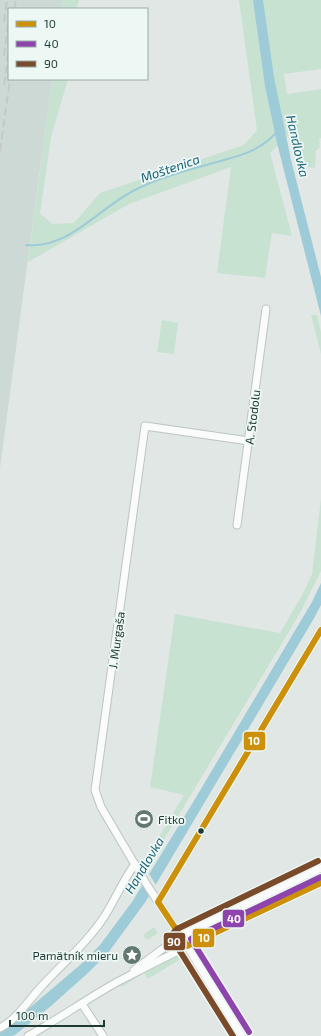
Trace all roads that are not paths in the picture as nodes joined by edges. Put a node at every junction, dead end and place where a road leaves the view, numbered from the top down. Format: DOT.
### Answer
graph roads {
  1 [pos="266,309"];
  2 [pos="249,441"];
  3 [pos="237,525"];
  4 [pos="321,630"];
  5 [pos="135,864"];
  6 [pos="321,868"];
  7 [pos="314,872"];
  8 [pos="320,885"];
  9 [pos="156,899"];
  10 [pos="180,936"];
  11 [pos="187,946"];
  12 [pos="117,982"];
  13 [pos="82,1004"];
  14 [pos="0,1028"];
  15 [pos="42,1028"];
  16 [pos="28,1036"];
  17 [pos="39,1036"];
  18 [pos="103,1036"];
  19 [pos="242,1036"];
  1 -- 2 [label="street, A. Stodolu"];
  2 -- 3 [label="street, A. Stodolu"];
  2 -- 5 [label="street, J. Murgaša"];
  4 -- 9 [label="street"];
  5 -- 9 [label="street, J. Murgaša"];
  5 -- 14 [label="street"];
  6 -- 7 [label="street"];
  7 -- 8 [label="street"];
  7 -- 10 [label="street"];
  8 -- 11 [label="street"];
  9 -- 10 [label="street, J. Murgaša"];
  10 -- 11 [label="street, J. Murgaša"];
  10 -- 12 [label="street"];
  11 -- 12 [label="street"];
  11 -- 19 [label="street, J. Murgaša"];
  12 -- 13 [label="street"];
  13 -- 15 [label="street"];
  13 -- 18 [label="street"];
  15 -- 16 [label="street"];
  15 -- 17 [label="street"];
}
